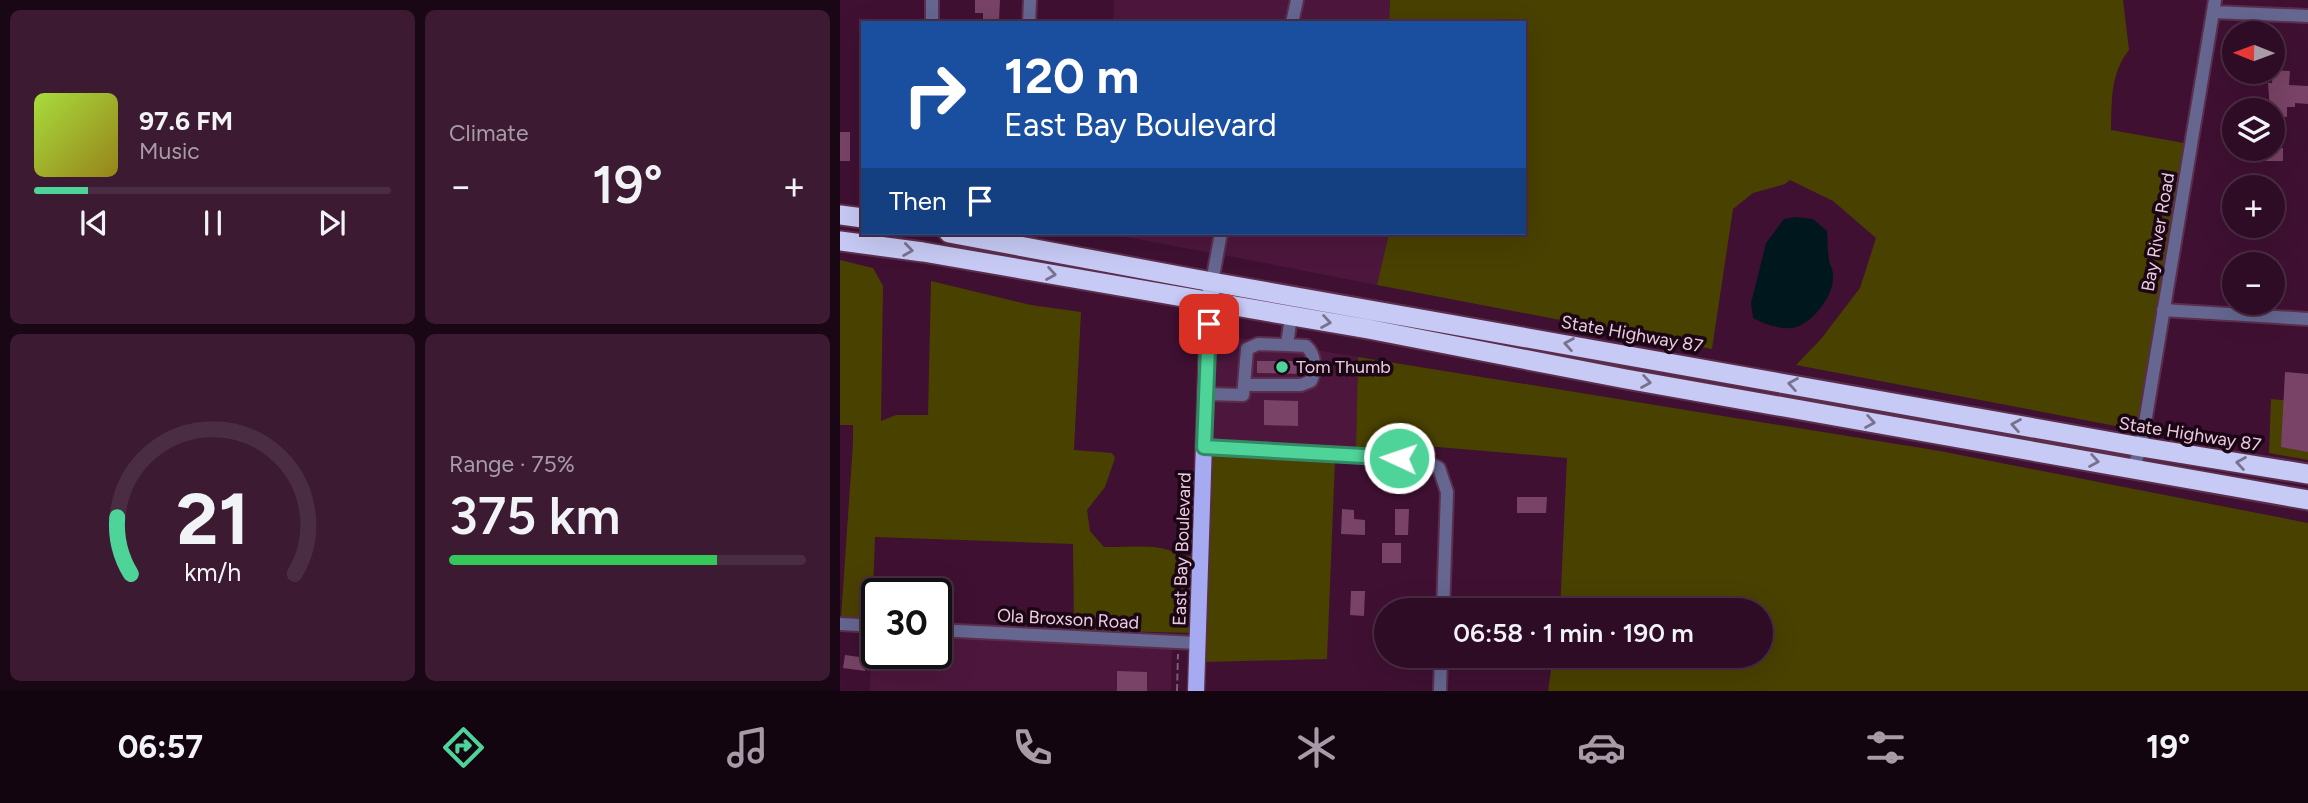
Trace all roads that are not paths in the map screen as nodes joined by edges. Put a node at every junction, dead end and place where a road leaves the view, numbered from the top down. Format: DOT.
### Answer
graph roads {
  1 [pos="932,0"];
  2 [pos="1030,0"];
  3 [pos="1297,0"];
  4 [pos="2214,6"];
  5 [pos="2308,16"];
  6 [pos="932,21"];
  7 [pos="1029,21"];
  8 [pos="1292,21"];
  9 [pos="840,215"];
  10 [pos="861,218"];
  11 [pos="970,235"];
  12 [pos="1221,235"];
  13 [pos="1022,240"];
  14 [pos="840,241"];
  15 [pos="1212,282"];
  16 [pos="1210,302"];
  17 [pos="2163,310"];
  18 [pos="1291,316"];
  19 [pos="2308,319"];
  20 [pos="1287,345"];
  21 [pos="1244,384"];
  22 [pos="1206,394"];
  23 [pos="1204,447"];
  24 [pos="2141,447"];
  25 [pos="2133,468"];
  26 [pos="2308,474"];
  27 [pos="2308,500"];
  28 [pos="1443,598"];
  29 [pos="840,624"];
  30 [pos="861,625"];
  31 [pos="952,631"];
  32 [pos="1198,643"];
  33 [pos="1441,668"];
  34 [pos="1196,691"];
  35 [pos="1440,691"];
  1 -- 6 [label="street"];
  2 -- 7 [label="street"];
  3 -- 8 [label="street"];
  4 -- 5 [label="street"];
  4 -- 17 [label="street, Bay River Road"];
  9 -- 10 [label="highway"];
  11 -- 13 [label="highway, State Highway 87"];
  12 -- 15 [label="street"];
  13 -- 15 [label="highway, State Highway 87"];
  14 -- 16 [label="highway, one-way"];
  15 -- 16 [label="main road, East Bay Boulevard"];
  24 -- 15 [label="highway, State Highway 87, one-way"];
  16 -- 18 [label="highway"];
  16 -- 22 [label="main road, East Bay Boulevard"];
  17 -- 19 [label="street"];
  17 -- 24 [label="street, Bay River Road"];
  18 -- 20 [label="street"];
  18 -- 25 [label="highway, one-way"];
  20 -- 21 [label="street"];
  20 -- 21 [label="street"];
  21 -- 22 [label="street"];
  22 -- 23 [label="main road, East Bay Boulevard"];
  23 -- 28 [label="street"];
  23 -- 32 [label="main road, East Bay Boulevard"];
  24 -- 25 [label="street, Bay River Road"];
  26 -- 24 [label="highway, State Highway 87, one-way"];
  25 -- 27 [label="highway"];
  29 -- 30 [label="street"];
  31 -- 32 [label="street, Ola Broxson Road"];
  32 -- 34 [label="main road, East Bay Boulevard"];
  33 -- 35 [label="street"];
}
